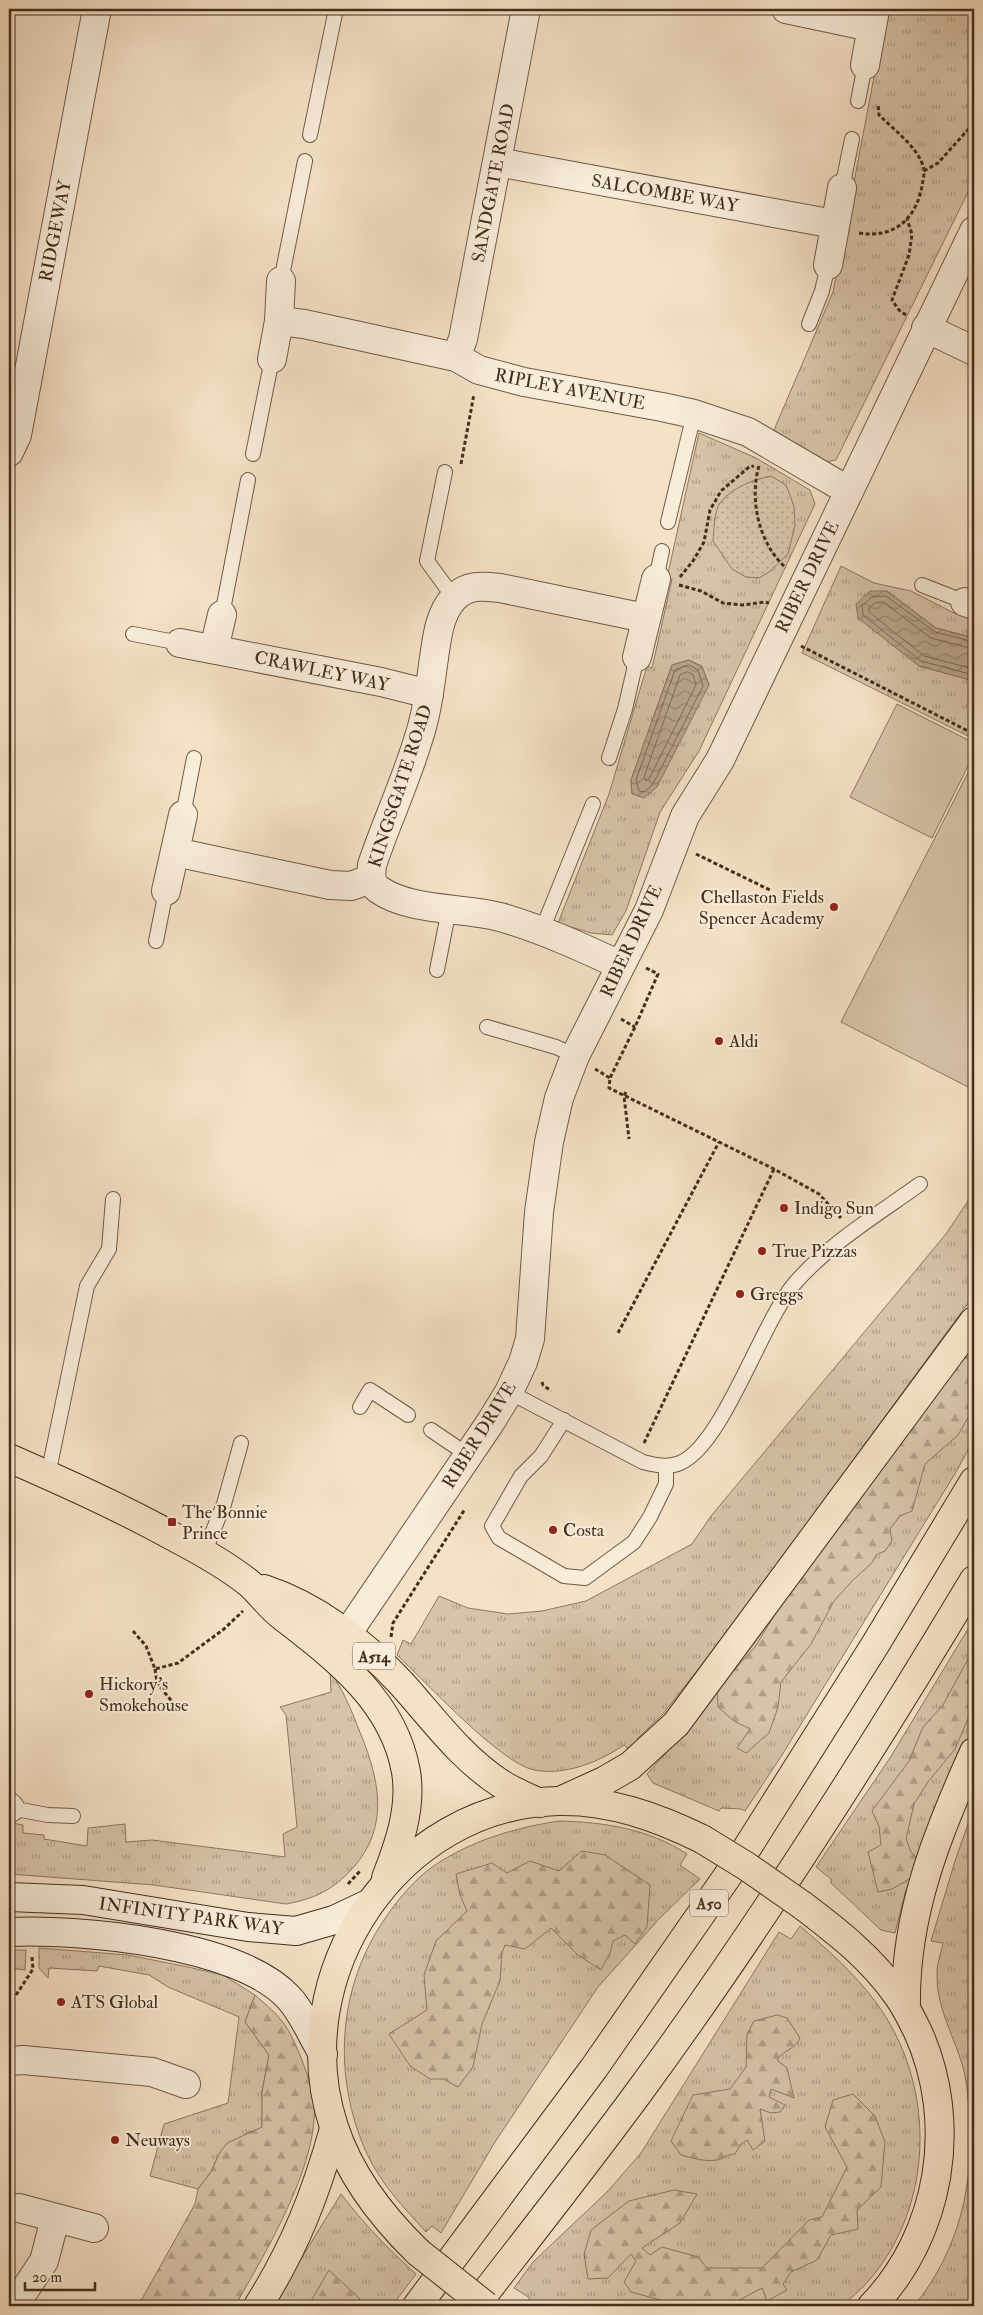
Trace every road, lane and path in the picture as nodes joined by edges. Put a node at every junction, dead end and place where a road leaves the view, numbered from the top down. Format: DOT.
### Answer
graph roads {
  1 [pos="97,9"];
  2 [pos="336,9"];
  3 [pos="526,9"];
  4 [pos="786,9"];
  5 [pos="873,18"];
  6 [pos="865,65"];
  7 [pos="878,96"];
  8 [pos="858,101"];
  9 [pos="974,123"];
  10 [pos="310,135"];
  11 [pos="852,139"];
  12 [pos="305,161"];
  13 [pos="497,162"];
  14 [pos="924,171"];
  15 [pos="842,188"];
  16 [pos="907,219"];
  17 [pos="834,227"];
  18 [pos="974,231"];
  19 [pos="828,265"];
  20 [pos="281,280"];
  21 [pos="279,321"];
  22 [pos="809,324"];
  23 [pos="926,328"];
  24 [pos="974,351"];
  25 [pos="456,357"];
  26 [pos="272,359"];
  27 [pos="694,414"];
  28 [pos="9,452"];
  29 [pos="253,454"];
  30 [pos="764,455"];
  31 [pos="445,472"];
  32 [pos="248,480"];
  33 [pos="849,491"];
  34 [pos="668,522"];
  35 [pos="662,551"];
  36 [pos="656,578"];
  37 [pos="806,579"];
  38 [pos="922,585"];
  39 [pos="454,598"];
  40 [pos="970,604"];
  41 [pos="789,613"];
  42 [pos="222,615"];
  43 [pos="645,618"];
  44 [pos="133,634"];
  45 [pos="180,644"];
  46 [pos="798,645"];
  47 [pos="214,649"];
  48 [pos="637,657"];
  49 [pos="429,694"];
  50 [pos="974,734"];
  51 [pos="194,758"];
  52 [pos="609,758"];
  53 [pos="593,804"];
  54 [pos="183,815"];
  55 [pos="175,852"];
  56 [pos="693,852"];
  57 [pos="371,879"];
  58 [pos="772,890"];
  59 [pos="166,891"];
  60 [pos="448,909"];
  61 [pos="542,930"];
  62 [pos="156,941"];
  63 [pos="633,966"];
  64 [pos="437,970"];
  65 [pos="618,1018"];
  66 [pos="487,1027"];
  67 [pos="635,1027"];
  68 [pos="575,1056"];
  69 [pos="603,1075"];
  70 [pos="610,1078"];
  71 [pos="626,1092"];
  72 [pos="624,1096"];
  73 [pos="630,1139"];
  74 [pos="719,1142"];
  75 [pos="774,1169"];
  76 [pos="920,1184"];
  77 [pos="113,1199"];
  78 [pos="854,1232"];
  79 [pos="974,1321"];
  80 [pos="618,1333"];
  81 [pos="522,1362"];
  82 [pos="509,1392"];
  83 [pos="557,1395"];
  84 [pos="360,1407"];
  85 [pos="408,1415"];
  86 [pos="564,1420"];
  87 [pos="431,1430"];
  88 [pos="638,1440"];
  89 [pos="241,1444"];
  90 [pos="468,1455"];
  91 [pos="9,1458"];
  92 [pos="666,1466"];
  93 [pos="48,1475"];
  94 [pos="974,1481"];
  95 [pos="204,1553"];
  96 [pos="974,1580"];
  97 [pos="242,1612"];
  98 [pos="133,1631"];
  99 [pos="338,1643"];
  100 [pos="155,1669"];
  101 [pos="174,1704"];
  102 [pos="974,1752"];
  103 [pos="550,1802"];
  104 [pos="9,1807"];
  105 [pos="73,1816"];
  106 [pos="373,1884"];
  107 [pos="343,1888"];
  108 [pos="9,1897"];
  109 [pos="20,1932"];
  110 [pos="16,1996"];
  111 [pos="906,2008"];
  112 [pos="323,2054"];
  113 [pos="9,2061"];
  114 [pos="186,2084"];
  115 [pos="334,2129"];
  116 [pos="14,2205"];
  117 [pos="55,2219"];
  118 [pos="94,2228"];
  119 [pos="14,2306"];
  120 [pos="258,2306"];
  121 [pos="417,2306"];
  122 [pos="475,2306"];
  123 [pos="486,2306"];
  124 [pos="872,2306"];
  1 -- 28 [label="street, RIDGEWAY"];
  2 -- 10 [label="lane"];
  3 -- 13 [label="street, SANDGATE ROAD"];
  4 -- 5 [label="street"];
  5 -- 6 [label="street"];
  6 -- 8 [label="lane"];
  7 -- 14 [label="path"];
  9 -- 14 [label="path"];
  11 -- 15 [label="lane"];
  12 -- 20 [label="lane"];
  13 -- 17 [label="street, SALCOMBE WAY"];
  13 -- 25 [label="street, SANDGATE ROAD"];
  14 -- 16 [label="path"];
  15 -- 17 [label="street"];
  16 -- 17 [label="path"];
  16 -- 23 [label="path"];
  17 -- 19 [label="street"];
  18 -- 23 [label="street, RIBER DRIVE"];
  19 -- 22 [label="lane"];
  20 -- 21 [label="street"];
  21 -- 25 [label="street, RIPLEY AVENUE"];
  21 -- 26 [label="street"];
  23 -- 24 [label="street"];
  23 -- 33 [label="street, RIBER DRIVE"];
  25 -- 27 [label="street, RIPLEY AVENUE"];
  26 -- 29 [label="lane"];
  27 -- 30 [label="street, RIPLEY AVENUE"];
  27 -- 34 [label="lane"];
  30 -- 33 [label="street, RIPLEY AVENUE"];
  30 -- 37 [label="path"];
  30 -- 41 [label="path"];
  31 -- 39 [label="lane"];
  32 -- 42 [label="lane"];
  33 -- 37 [label="street, RIBER DRIVE"];
  35 -- 36 [label="lane"];
  36 -- 43 [label="street"];
  37 -- 41 [label="street, RIBER DRIVE"];
  38 -- 40 [label="lane"];
  39 -- 43 [label="street"];
  39 -- 49 [label="street, KINGSGATE ROAD"];
  41 -- 63 [label="street, RIBER DRIVE"];
  42 -- 47 [label="street"];
  43 -- 48 [label="street"];
  44 -- 45 [label="lane"];
  45 -- 47 [label="street, CRAWLEY WAY"];
  46 -- 50 [label="path"];
  47 -- 49 [label="street, CRAWLEY WAY"];
  48 -- 52 [label="lane"];
  49 -- 57 [label="street, KINGSGATE ROAD"];
  51 -- 54 [label="lane"];
  53 -- 61 [label="lane"];
  54 -- 55 [label="street"];
  55 -- 57 [label="street"];
  55 -- 59 [label="street"];
  56 -- 58 [label="path"];
  57 -- 60 [label="street, KINGSGATE ROAD"];
  59 -- 62 [label="lane"];
  60 -- 61 [label="street, KINGSGATE ROAD"];
  60 -- 64 [label="lane"];
  61 -- 63 [label="street, KINGSGATE ROAD"];
  63 -- 67 [label="path"];
  63 -- 68 [label="street, RIBER DRIVE"];
  65 -- 67 [label="path"];
  66 -- 68 [label="lane"];
  67 -- 70 [label="path"];
  68 -- 81 [label="street, RIBER DRIVE"];
  69 -- 70 [label="path"];
  70 -- 72 [label="path"];
  71 -- 72 [label="path"];
  72 -- 73 [label="path"];
  72 -- 74 [label="path"];
  74 -- 75 [label="path"];
  74 -- 80 [label="path"];
  75 -- 78 [label="path"];
  75 -- 88 [label="path"];
  76 -- 78 [label="lane"];
  77 -- 93 [label="lane"];
  78 -- 92 [label="lane"];
  79 -- 103 [label="main road"];
  81 -- 82 [label="street, RIBER DRIVE"];
  81 -- 83 [label="path"];
  82 -- 86 [label="lane"];
  82 -- 90 [label="street, RIBER DRIVE"];
  84 -- 85 [label="lane"];
  86 -- 92 [label="lane"];
  86 -- 92 [label="lane"];
  87 -- 90 [label="lane"];
  89 -- 95 [label="lane"];
  90 -- 99 [label="street, RIBER DRIVE"];
  91 -- 93 [label="main road, A514"];
  93 -- 95 [label="main road, A514"];
  94 -- 121 [label="main road, A50"];
  95 -- 99 [label="main road, A514"];
  96 -- 122 [label="main road"];
  97 -- 100 [label="path"];
  98 -- 100 [label="path"];
  99 -- 103 [label="main road, A514"];
  99 -- 106 [label="main road, A514"];
  100 -- 101 [label="path"];
  102 -- 111 [label="main road"];
  103 -- 106 [label="main road"];
  103 -- 111 [label="main road, bridge"];
  104 -- 105 [label="lane"];
  106 -- 107 [label="path"];
  106 -- 108 [label="street, INFINITY PARK WAY"];
  106 -- 112 [label="main road"];
  109 -- 110 [label="path"];
  109 -- 112 [label="street, INFINITY PARK WAY"];
  111 -- 124 [label="main road"];
  112 -- 115 [label="main road"];
  113 -- 114 [label="street"];
  115 -- 120 [label="main road"];
  115 -- 123 [label="main road, bridge"];
  116 -- 117 [label="street"];
  117 -- 118 [label="street"];
  117 -- 119 [label="street"];
}
